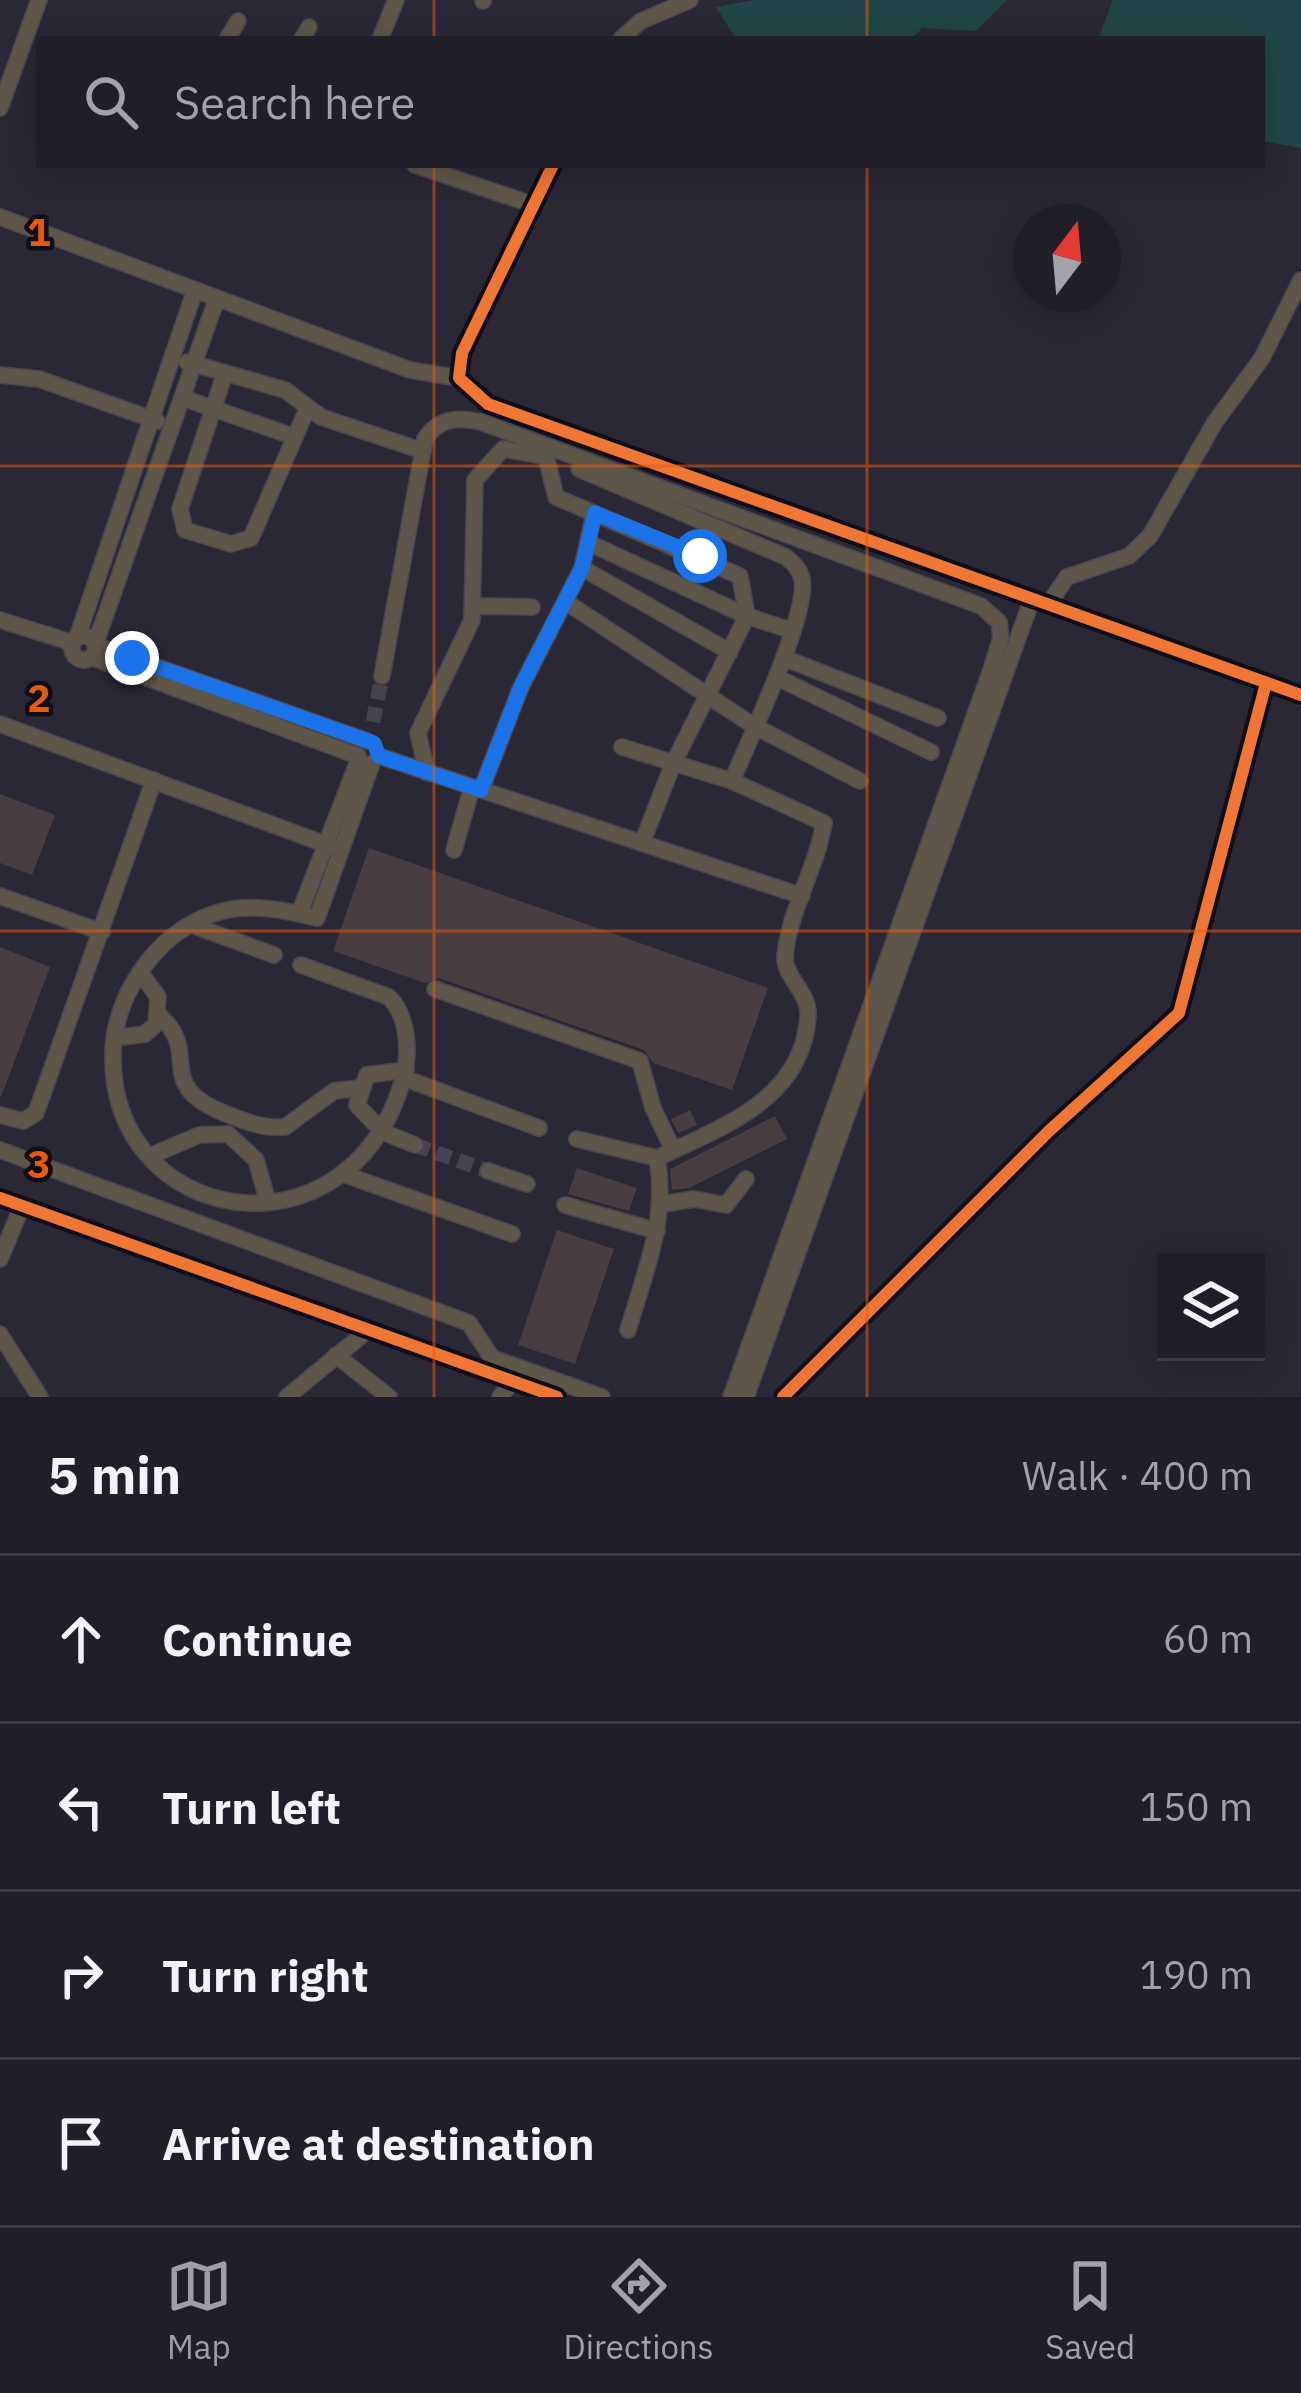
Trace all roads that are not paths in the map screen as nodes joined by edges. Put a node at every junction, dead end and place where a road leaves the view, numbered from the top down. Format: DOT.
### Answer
graph roads {
  1 [pos="39,0"];
  2 [pos="397,0"];
  3 [pos="690,0"];
  4 [pos="238,21"];
  5 [pos="229,36"];
  6 [pos="381,36"];
  7 [pos="624,36"];
  8 [pos="0,108"];
  9 [pos="552,168"];
  10 [pos="453,171"];
  11 [pos="534,205"];
  12 [pos="0,217"];
  13 [pos="1301,280"];
  14 [pos="195,290"];
  15 [pos="217,298"];
  16 [pos="173,359"];
  17 [pos="194,364"];
  18 [pos="225,374"];
  19 [pos="0,375"];
  20 [pos="459,378"];
  21 [pos="183,398"];
  22 [pos="308,407"];
  23 [pos="215,409"];
  24 [pos="153,419"];
  25 [pos="173,427"];
  26 [pos="292,436"];
  27 [pos="423,451"];
  28 [pos="546,456"];
  29 [pos="595,513"];
  30 [pos="589,543"];
  31 [pos="582,568"];
  32 [pos="566,602"];
  33 [pos="1040,602"];
  34 [pos="474,606"];
  35 [pos="532,607"];
  36 [pos="747,616"];
  37 [pos="0,620"];
  38 [pos="790,630"];
  39 [pos="75,640"];
  40 [pos="93,651"];
  41 [pos="730,652"];
  42 [pos="784,658"];
  43 [pos="382,676"];
  44 [pos="778,678"];
  45 [pos="1266,683"];
  46 [pos="709,692"];
  47 [pos="1301,695"];
  48 [pos="938,718"];
  49 [pos="373,722"];
  50 [pos="0,724"];
  51 [pos="754,726"];
  52 [pos="622,747"];
  53 [pos="931,752"];
  54 [pos="367,753"];
  55 [pos="673,764"];
  56 [pos="427,772"];
  57 [pos="154,781"];
  58 [pos="732,781"];
  59 [pos="860,782"];
  60 [pos="476,789"];
  61 [pos="642,843"];
  62 [pos="334,847"];
  63 [pos="454,850"];
  64 [pos="0,896"];
  65 [pos="802,896"];
  66 [pos="192,925"];
  67 [pos="102,932"];
  68 [pos="274,955"];
  69 [pos="301,965"];
  70 [pos="140,972"];
  71 [pos="436,989"];
  72 [pos="159,1015"];
  73 [pos="115,1038"];
  74 [pos="405,1074"];
  75 [pos="359,1088"];
  76 [pos="0,1115"];
  77 [pos="231,1126"];
  78 [pos="539,1128"];
  79 [pos="383,1132"];
  80 [pos="577,1139"];
  81 [pos="415,1145"];
  82 [pos="0,1150"];
  83 [pos="673,1150"];
  84 [pos="150,1156"];
  85 [pos="657,1158"];
  86 [pos="488,1171"];
  87 [pos="346,1175"];
  88 [pos="746,1179"];
  89 [pos="526,1184"];
  90 [pos="0,1198"];
  91 [pos="268,1202"];
  92 [pos="663,1204"];
  93 [pos="565,1205"];
  94 [pos="22,1206"];
  95 [pos="657,1231"];
  96 [pos="512,1234"];
  97 [pos="0,1259"];
  98 [pos="628,1330"];
  99 [pos="367,1331"];
  100 [pos="0,1334"];
  101 [pos="336,1355"];
  102 [pos="513,1382"];
  103 [pos="299,1393"];
  104 [pos="40,1397"];
  105 [pos="389,1397"];
  106 [pos="500,1397"];
  107 [pos="557,1397"];
  108 [pos="602,1397"];
  109 [pos="731,1397"];
  110 [pos="746,1397"];
  111 [pos="783,1397"];
  1 -- 8 [label="street"];
  2 -- 6 [label="street"];
  3 -- 7 [label="street"];
  4 -- 5 [label="street"];
  9 -- 11 [label="street"];
  10 -- 11 [label="street"];
  11 -- 20 [label="street"];
  12 -- 14 [label="street"];
  13 -- 33 [label="street"];
  14 -- 15 [label="street"];
  14 -- 16 [label="street"];
  15 -- 17 [label="street"];
  15 -- 20 [label="street"];
  16 -- 17 [label="street"];
  16 -- 24 [label="street"];
  17 -- 18 [label="street"];
  17 -- 21 [label="street"];
  18 -- 22 [label="street"];
  18 -- 23 [label="street"];
  19 -- 24 [label="street"];
  20 -- 33 [label="street"];
  21 -- 23 [label="street"];
  21 -- 25 [label="street"];
  22 -- 26 [label="street"];
  22 -- 27 [label="street"];
  23 -- 26 [label="street"];
  23 -- 26 [label="street"];
  24 -- 25 [label="street"];
  24 -- 39 [label="street"];
  25 -- 40 [label="street"];
  27 -- 43 [label="street"];
  27 -- 109 [label="street"];
  28 -- 29 [label="street"];
  28 -- 34 [label="street"];
  28 -- 38 [label="street"];
  29 -- 30 [label="street"];
  29 -- 36 [label="street"];
  30 -- 31 [label="street"];
  30 -- 36 [label="street"];
  31 -- 32 [label="street"];
  31 -- 41 [label="street"];
  32 -- 46 [label="street"];
  32 -- 60 [label="street"];
  33 -- 45 [label="street"];
  33 -- 110 [label="street"];
  34 -- 35 [label="street"];
  34 -- 56 [label="street"];
  36 -- 38 [label="street"];
  36 -- 41 [label="street"];
  37 -- 39 [label="street"];
  38 -- 42 [label="street"];
  39 -- 40 [label="street"];
  40 -- 54 [label="street"];
  41 -- 46 [label="street"];
  42 -- 44 [label="street"];
  42 -- 48 [label="street"];
  44 -- 51 [label="street"];
  44 -- 53 [label="street"];
  45 -- 47 [label="street"];
  45 -- 111 [label="street"];
  46 -- 51 [label="street"];
  46 -- 55 [label="street"];
  49 -- 54 [label="street"];
  50 -- 57 [label="street"];
  51 -- 58 [label="street"];
  51 -- 59 [label="street"];
  52 -- 55 [label="street"];
  54 -- 56 [label="street"];
  54 -- 62 [label="street"];
  55 -- 58 [label="street"];
  55 -- 61 [label="street"];
  56 -- 60 [label="street"];
  57 -- 62 [label="street"];
  57 -- 67 [label="street"];
  58 -- 65 [label="street"];
  60 -- 61 [label="street"];
  60 -- 63 [label="street"];
  61 -- 65 [label="street"];
  62 -- 66 [label="street"];
  64 -- 67 [label="street"];
  65 -- 83 [label="street"];
  66 -- 68 [label="street"];
  66 -- 70 [label="street"];
  67 -- 76 [label="street"];
  69 -- 74 [label="street"];
  70 -- 72 [label="street"];
  70 -- 73 [label="street"];
  71 -- 83 [label="street"];
  72 -- 73 [label="street"];
  72 -- 77 [label="street"];
  73 -- 84 [label="street"];
  74 -- 75 [label="street"];
  74 -- 78 [label="street"];
  74 -- 79 [label="street"];
  75 -- 77 [label="street"];
  75 -- 79 [label="street"];
  77 -- 84 [label="street"];
  77 -- 91 [label="street"];
  79 -- 81 [label="street"];
  79 -- 87 [label="street"];
  80 -- 85 [label="street"];
  82 -- 108 [label="street"];
  83 -- 85 [label="street"];
  84 -- 91 [label="street"];
  85 -- 92 [label="street"];
  86 -- 89 [label="street"];
  87 -- 91 [label="street"];
  87 -- 96 [label="street"];
  88 -- 92 [label="street"];
  90 -- 94 [label="street"];
  92 -- 95 [label="street"];
  93 -- 95 [label="street"];
  94 -- 97 [label="street"];
  94 -- 99 [label="street"];
  95 -- 98 [label="street"];
  99 -- 101 [label="street"];
  99 -- 102 [label="street"];
  100 -- 104 [label="street"];
  101 -- 103 [label="street"];
  101 -- 105 [label="street"];
  102 -- 106 [label="street"];
  102 -- 107 [label="street"];
}
